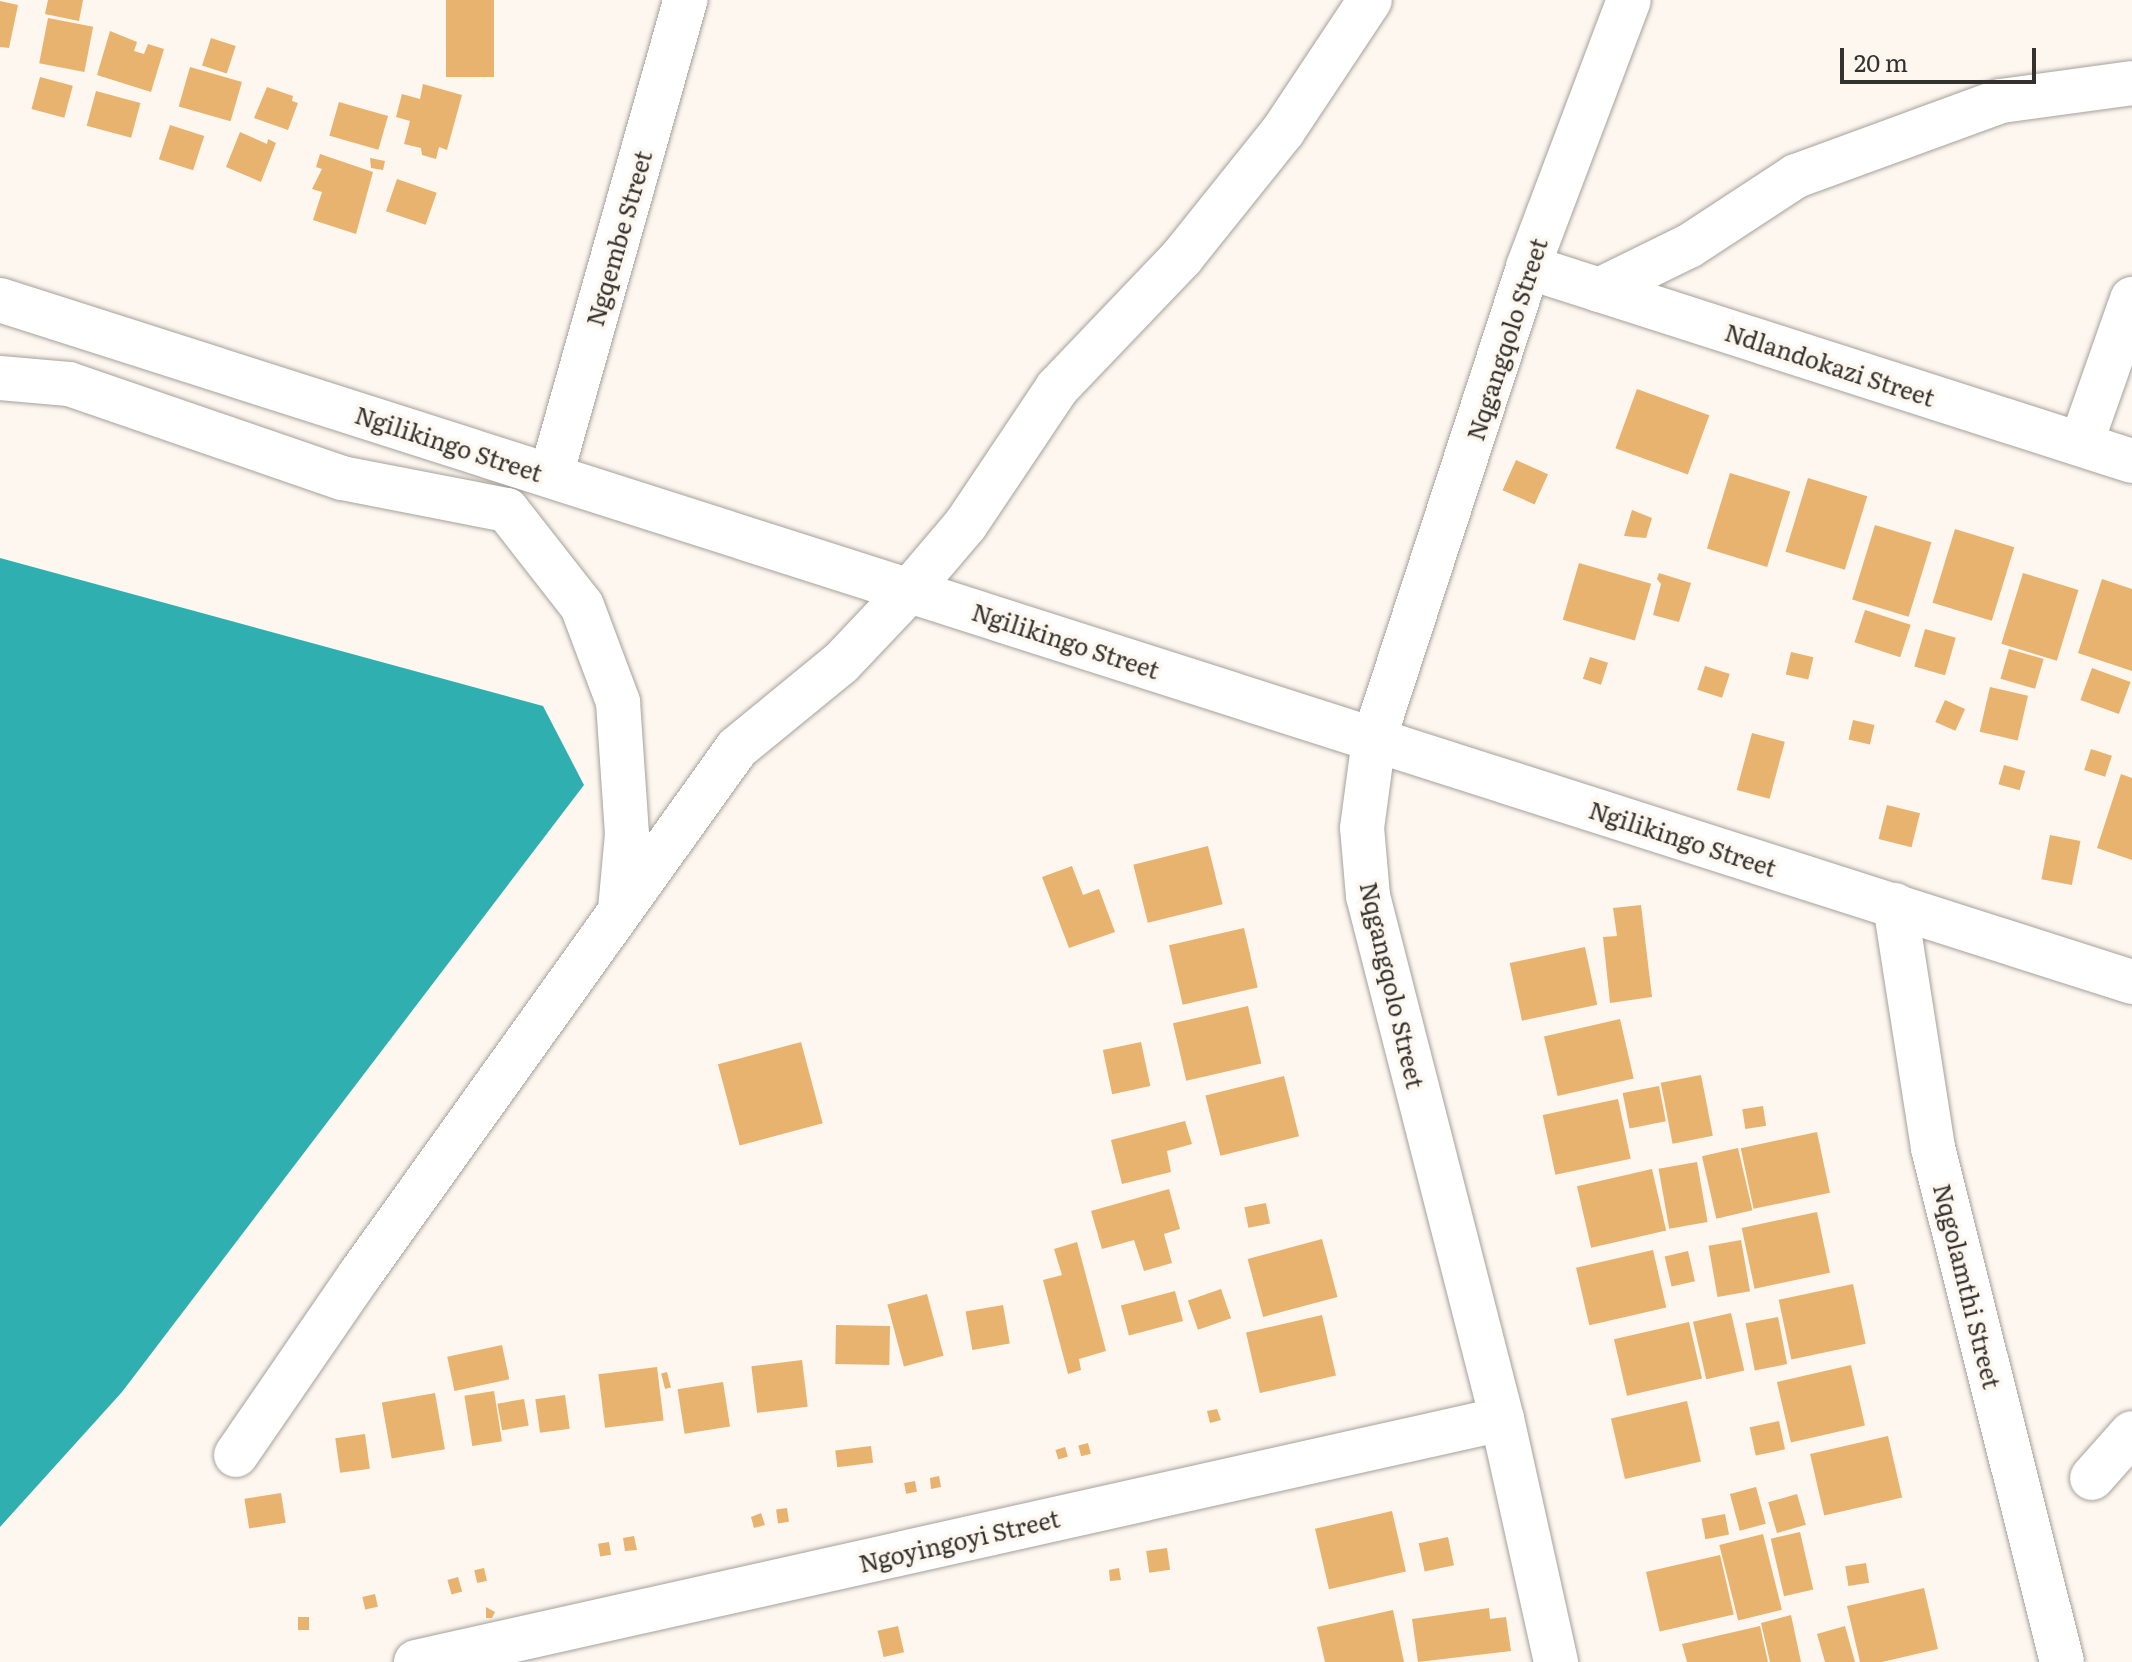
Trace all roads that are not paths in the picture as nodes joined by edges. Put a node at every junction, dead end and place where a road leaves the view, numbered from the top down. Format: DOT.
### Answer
graph roads {
  1 [pos="1370,0"];
  2 [pos="1629,0"];
  3 [pos="679,2"];
  4 [pos="2132,83"];
  5 [pos="1528,267"];
  6 [pos="1599,290"];
  7 [pos="2132,299"];
  8 [pos="0,300"];
  9 [pos="0,378"];
  10 [pos="2081,444"];
  11 [pos="2132,461"];
  12 [pos="551,475"];
  13 [pos="910,590"];
  14 [pos="1374,739"];
  15 [pos="1895,905"];
  16 [pos="620,912"];
  17 [pos="2132,982"];
  18 [pos="1502,1419"];
  19 [pos="2132,1433"];
  20 [pos="236,1455"];
  21 [pos="2092,1478"];
  22 [pos="576,1644"];
  23 [pos="416,1662"];
  24 [pos="1556,1662"];
  25 [pos="2062,1662"];
  1 -- 13 [label="street"];
  2 -- 5 [label="street, Nqgangqolo Street"];
  3 -- 12 [label="street, Ngqembe Street"];
  4 -- 6 [label="street"];
  5 -- 6 [label="street, Ndlandokazi Street"];
  5 -- 14 [label="street, Nqgangqolo Street"];
  6 -- 10 [label="street, Ndlandokazi Street"];
  7 -- 10 [label="street"];
  8 -- 12 [label="street, Ngilikingo Street"];
  9 -- 16 [label="street"];
  10 -- 11 [label="street, Ndlandokazi Street"];
  12 -- 13 [label="street, Ngilikingo Street"];
  13 -- 14 [label="street, Ngilikingo Street"];
  13 -- 16 [label="street"];
  14 -- 15 [label="street, Ngilikingo Street"];
  14 -- 18 [label="street, Nqgangqolo Street"];
  15 -- 17 [label="street, Ngilikingo Street"];
  15 -- 25 [label="street, Nqgolamthi Street"];
  16 -- 20 [label="street"];
  18 -- 22 [label="street, Ngoyingoyi Street"];
  18 -- 24 [label="street, Nqgangqolo Street"];
  19 -- 21 [label="street"];
  22 -- 23 [label="street, Ngoyingoyi Street"];
}
